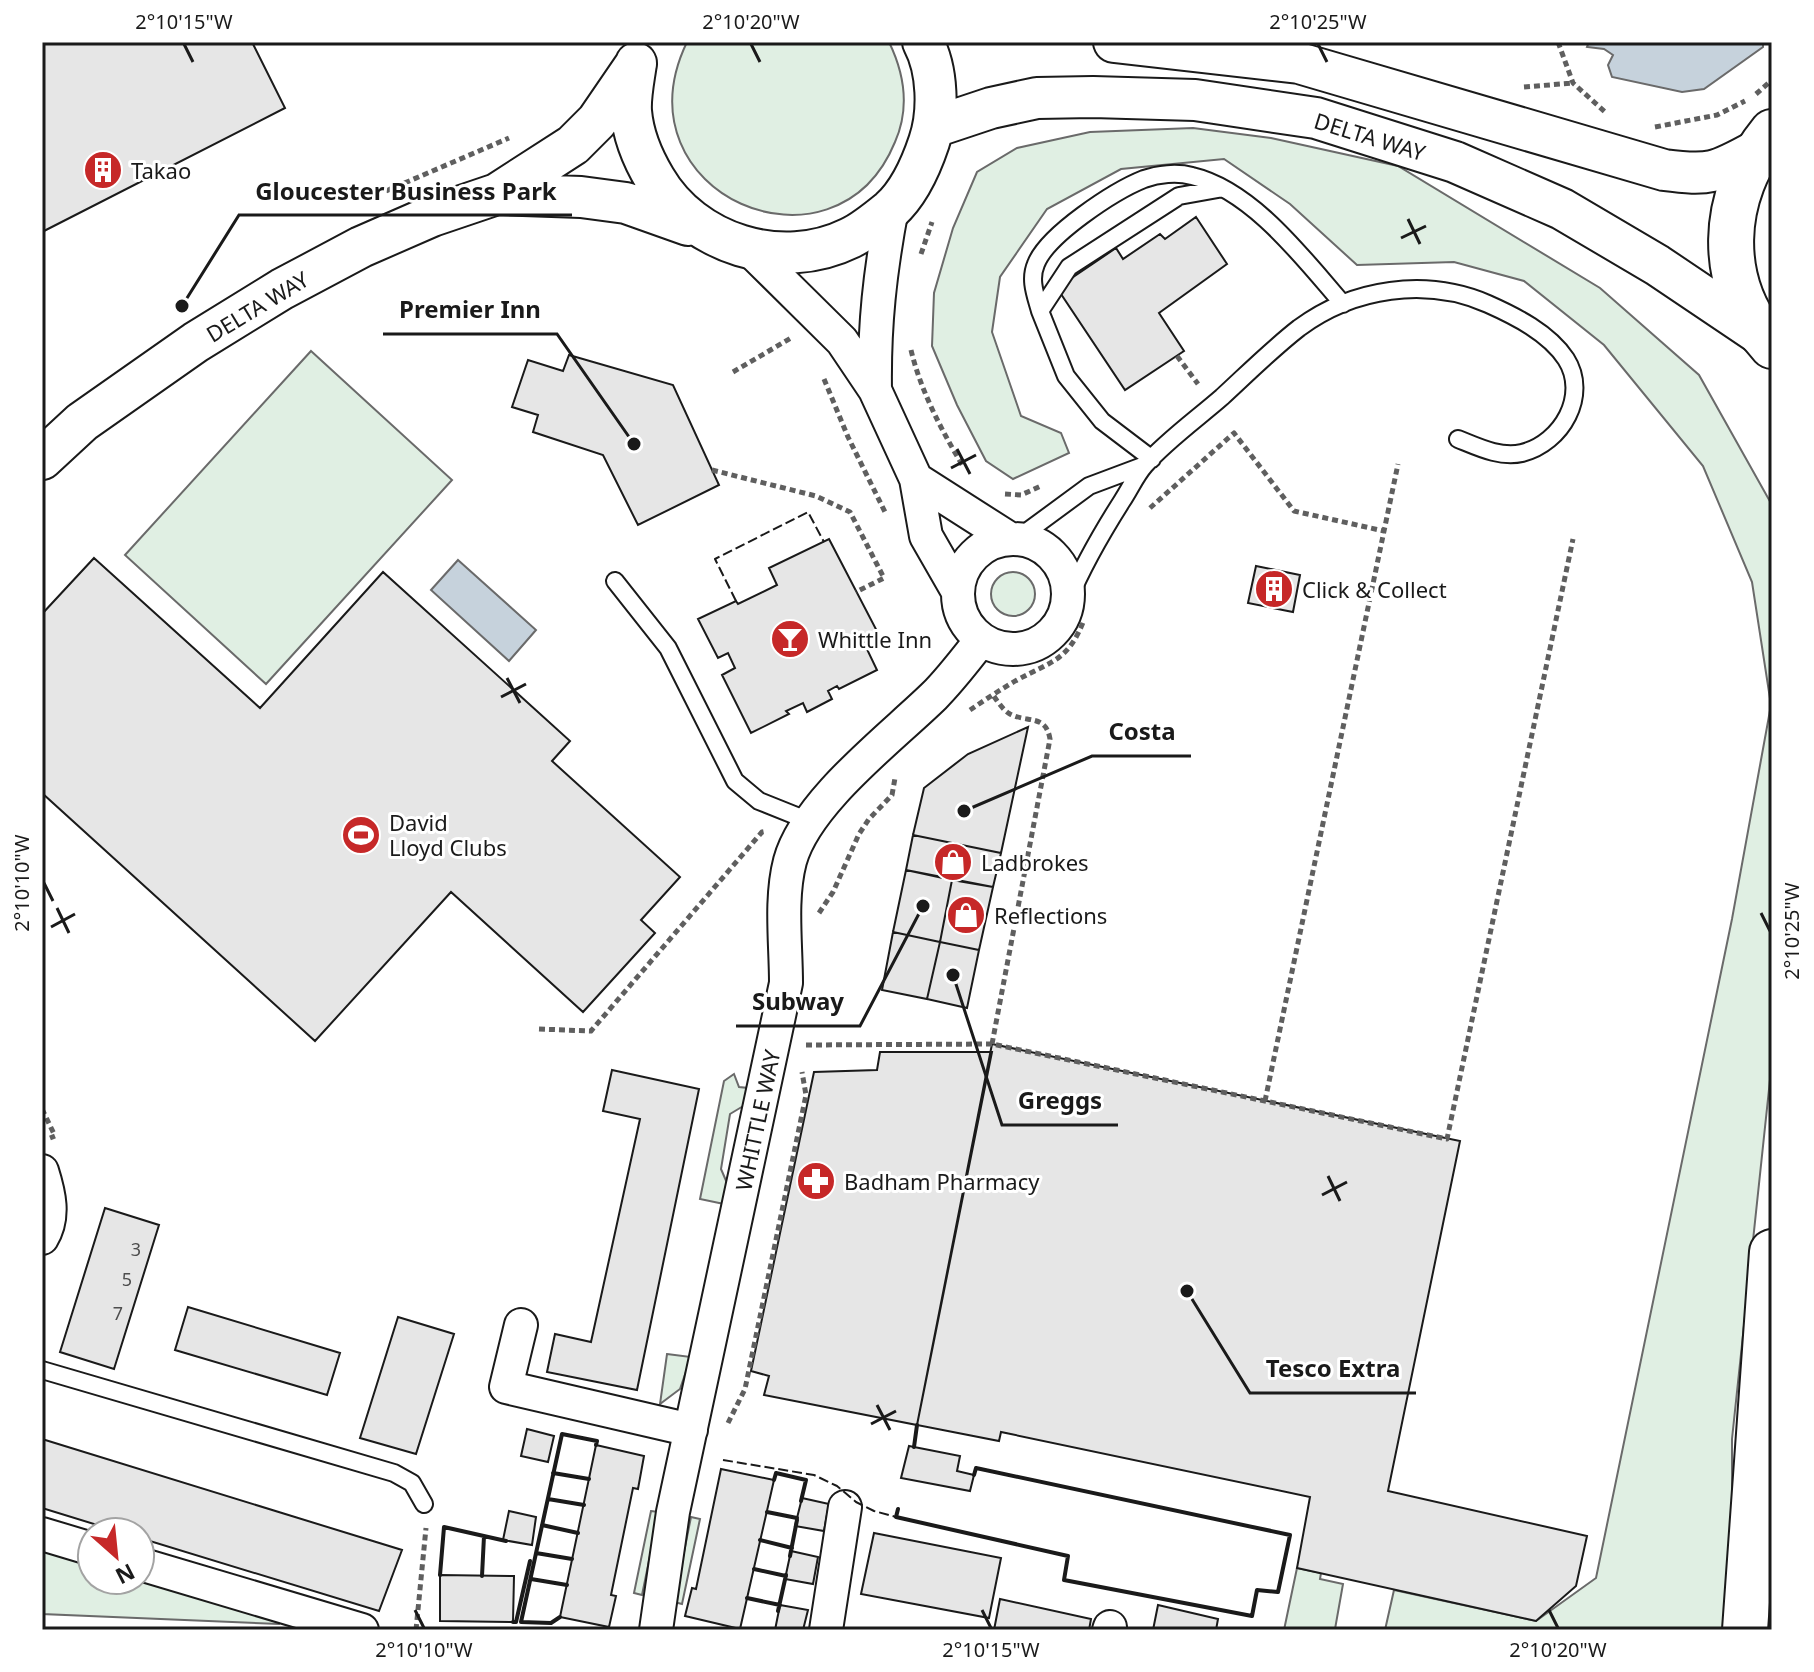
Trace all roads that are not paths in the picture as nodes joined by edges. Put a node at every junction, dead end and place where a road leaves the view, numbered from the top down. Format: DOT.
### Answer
graph roads {
  1 [pos="923,42"];
  2 [pos="1114,42"];
  3 [pos="640,53"];
  4 [pos="934,127"];
  5 [pos="1764,142"];
  6 [pos="1225,188"];
  7 [pos="497,194"];
  8 [pos="892,208"];
  9 [pos="703,231"];
  10 [pos="750,250"];
  11 [pos="1343,304"];
  12 [pos="1040,311"];
  13 [pos="1768,341"];
  14 [pos="875,390"];
  15 [pos="1458,439"];
  16 [pos="42,459"];
  17 [pos="1149,462"];
  18 [pos="916,479"];
  19 [pos="1014,539"];
  20 [pos="615,581"];
  21 [pos="957,590"];
  22 [pos="1077,605"];
  23 [pos="981,640"];
  24 [pos="809,821"];
  25 [pos="42,1171"];
  26 [pos="42,1238"];
  27 [pos="1772,1252"];
  28 [pos="521,1325"];
  29 [pos="42,1370"];
  30 [pos="691,1430"];
  31 [pos="424,1504"];
  32 [pos="845,1507"];
  33 [pos="42,1534"];
  34 [pos="76,1544"];
  35 [pos="156,1570"];
  36 [pos="300,1622"];
  37 [pos="362,1630"];
  38 [pos="656,1630"];
  39 [pos="826,1630"];
  40 [pos="1745,1630"];
  1 -- 4 [label="street, DELTA WAY"];
  2 -- 5 [label="street"];
  3 -- 7 [label="street, DELTA WAY"];
  3 -- 9 [label="street"];
  4 -- 8 [label="street, DELTA WAY"];
  4 -- 13 [label="street, DELTA WAY"];
  5 -- 13 [label="main road"];
  6 -- 11 [label="lane"];
  6 -- 12 [label="lane"];
  6 -- 12 [label="lane"];
  7 -- 9 [label="street, DELTA WAY"];
  7 -- 16 [label="street, DELTA WAY"];
  8 -- 10 [label="street, DELTA WAY"];
  8 -- 14 [label="street"];
  9 -- 10 [label="street, DELTA WAY"];
  10 -- 14 [label="street"];
  11 -- 15 [label="lane"];
  11 -- 17 [label="lane"];
  12 -- 17 [label="lane"];
  14 -- 18 [label="street"];
  17 -- 19 [label="lane"];
  17 -- 22 [label="lane"];
  18 -- 19 [label="street"];
  18 -- 21 [label="street"];
  19 -- 21 [label="street"];
  19 -- 22 [label="street"];
  20 -- 24 [label="lane"];
  21 -- 23 [label="street"];
  22 -- 23 [label="street"];
  23 -- 24 [label="street, WHITTLE WAY"];
  24 -- 30 [label="street, WHITTLE WAY"];
  25 -- 26 [label="street"];
  27 -- 40 [label="main road"];
  28 -- 30 [label="street"];
  29 -- 31 [label="lane"];
  30 -- 38 [label="street, WHITTLE WAY"];
  32 -- 39 [label="street"];
  33 -- 34 [label="street"];
  35 -- 36 [label="street"];
  36 -- 37 [label="street"];
}
